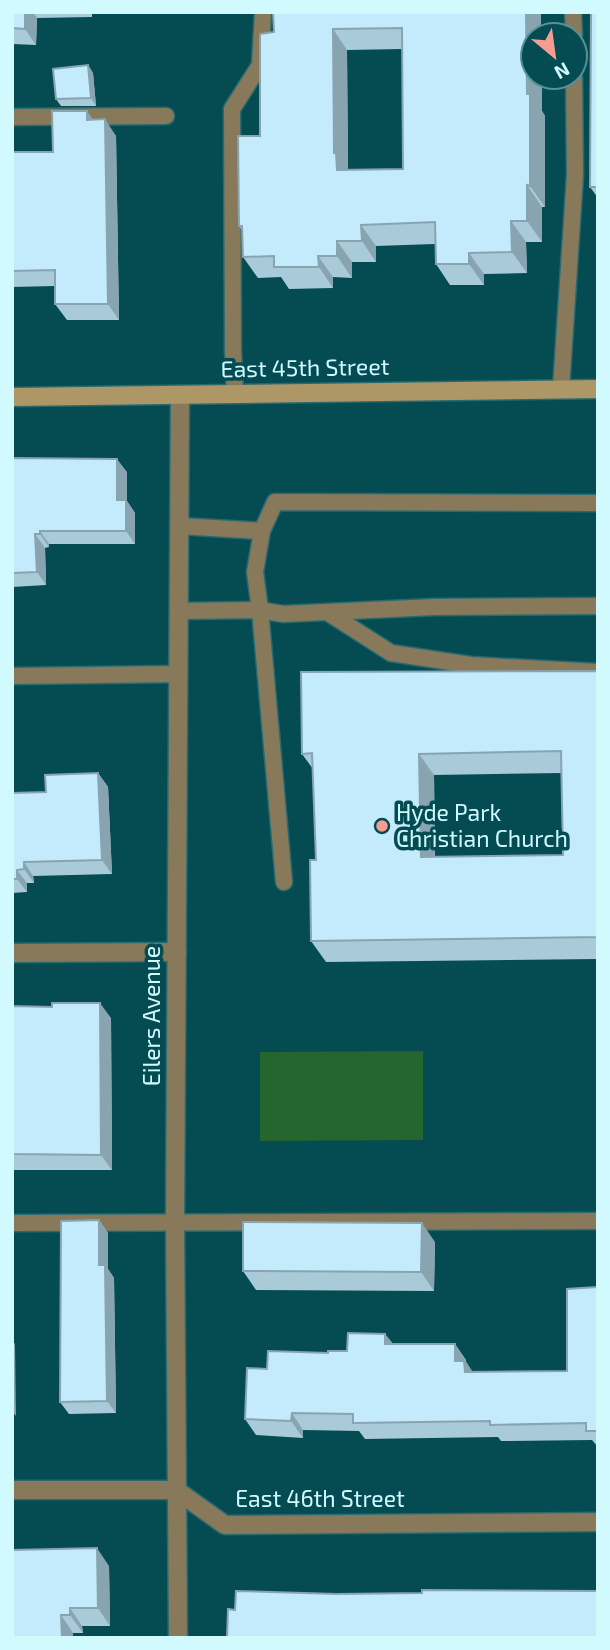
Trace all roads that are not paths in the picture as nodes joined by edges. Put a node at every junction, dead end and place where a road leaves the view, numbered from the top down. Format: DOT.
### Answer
graph roads {
  1 [pos="262,12"];
  2 [pos="574,91"];
  3 [pos="166,116"];
  4 [pos="12,117"];
  5 [pos="598,388"];
  6 [pos="561,389"];
  7 [pos="235,394"];
  8 [pos="180,395"];
  9 [pos="12,397"];
  10 [pos="598,503"];
  11 [pos="180,526"];
  12 [pos="261,531"];
  13 [pos="598,606"];
  14 [pos="260,610"];
  15 [pos="179,611"];
  16 [pos="327,612"];
  17 [pos="598,671"];
  18 [pos="178,674"];
  19 [pos="12,676"];
  20 [pos="284,882"];
  21 [pos="177,952"];
  22 [pos="12,953"];
  23 [pos="598,1221"];
  24 [pos="174,1222"];
  25 [pos="12,1223"];
  26 [pos="12,1490"];
  27 [pos="176,1490"];
  28 [pos="598,1522"];
  29 [pos="178,1638"];
  1 -- 7 [label="lane"];
  2 -- 6 [label="lane"];
  3 -- 4 [label="lane"];
  5 -- 6 [label="main road, East 45th Street"];
  6 -- 7 [label="main road, East 45th Street"];
  7 -- 8 [label="main road, East 45th Street"];
  8 -- 9 [label="main road, East 45th Street"];
  8 -- 11 [label="street, Eilers Avenue"];
  10 -- 12 [label="lane"];
  11 -- 12 [label="lane"];
  11 -- 15 [label="street, Eilers Avenue"];
  12 -- 14 [label="lane"];
  13 -- 16 [label="lane"];
  14 -- 15 [label="lane"];
  14 -- 16 [label="lane"];
  14 -- 20 [label="lane"];
  15 -- 18 [label="street, Eilers Avenue"];
  16 -- 17 [label="lane"];
  18 -- 19 [label="lane"];
  18 -- 21 [label="street, Eilers Avenue"];
  21 -- 22 [label="street"];
  21 -- 24 [label="street, Eilers Avenue"];
  23 -- 24 [label="lane"];
  24 -- 25 [label="lane"];
  24 -- 27 [label="street, Eilers Avenue"];
  26 -- 27 [label="street"];
  27 -- 28 [label="street, East 46th Street"];
  27 -- 29 [label="street, Eilers Avenue"];
}
